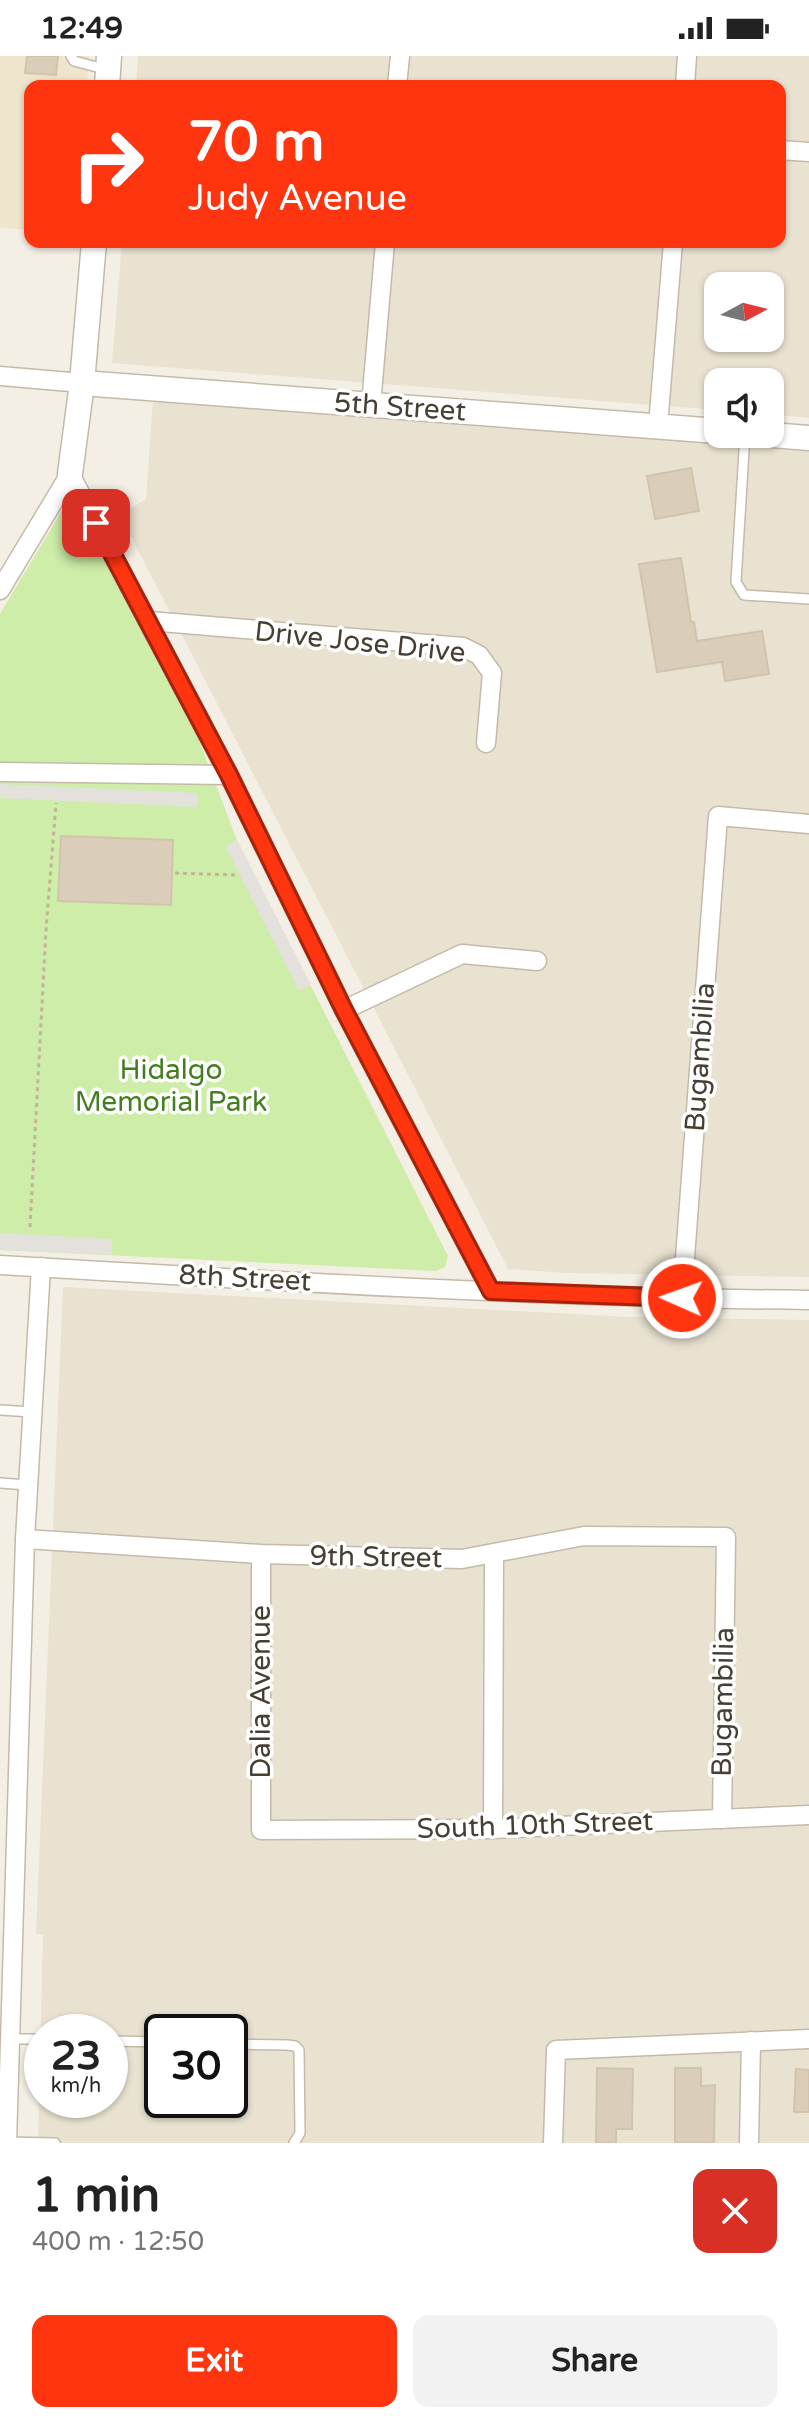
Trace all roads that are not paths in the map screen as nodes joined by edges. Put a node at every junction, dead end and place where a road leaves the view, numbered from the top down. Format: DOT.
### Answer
graph roads {
  1 [pos="71,56"];
  2 [pos="400,56"];
  3 [pos="687,56"];
  4 [pos="108,71"];
  5 [pos="398,80"];
  6 [pos="685,80"];
  7 [pos="786,150"];
  8 [pos="809,152"];
  9 [pos="93,248"];
  10 [pos="384,248"];
  11 [pos="673,248"];
  12 [pos="0,376"];
  13 [pos="82,383"];
  14 [pos="371,405"];
  15 [pos="658,426"];
  16 [pos="704,430"];
  17 [pos="784,436"];
  18 [pos="809,438"];
  19 [pos="744,448"];
  20 [pos="70,474"];
  21 [pos="0,590"];
  22 [pos="809,599"];
  23 [pos="149,621"];
  24 [pos="486,743"];
  25 [pos="0,772"];
  26 [pos="229,775"];
  27 [pos="809,824"];
  28 [pos="537,961"];
  29 [pos="344,1010"];
  30 [pos="0,1265"];
  31 [pos="41,1267"];
  32 [pos="491,1291"];
  33 [pos="682,1298"];
  34 [pos="809,1300"];
  35 [pos="0,1410"];
  36 [pos="32,1412"];
  37 [pos="0,1483"];
  38 [pos="28,1485"];
  39 [pos="726,1537"];
  40 [pos="25,1539"];
  41 [pos="261,1554"];
  42 [pos="494,1554"];
  43 [pos="809,1815"];
  44 [pos="722,1819"];
  45 [pos="493,1829"];
  46 [pos="261,1830"];
  47 [pos="6,1944"];
  48 [pos="6,1973"];
  49 [pos="9,2039"];
  50 [pos="24,2039"];
  51 [pos="809,2039"];
  52 [pos="751,2041"];
  53 [pos="248,2044"];
  54 [pos="7,2142"];
  55 [pos="55,2143"];
  56 [pos="294,2143"];
  57 [pos="553,2143"];
  58 [pos="749,2143"];
  1 -- 4 [label="lane"];
  2 -- 5 [label="street"];
  3 -- 6 [label="street"];
  7 -- 8 [label="street"];
  9 -- 13 [label="street"];
  10 -- 14 [label="street"];
  11 -- 15 [label="street"];
  12 -- 13 [label="street"];
  13 -- 14 [label="street, 5th Street"];
  13 -- 20 [label="street"];
  14 -- 15 [label="street, 5th Street"];
  15 -- 16 [label="street, 5th Street"];
  17 -- 18 [label="street"];
  19 -- 22 [label="lane"];
  20 -- 21 [label="street"];
  20 -- 23 [label="street"];
  23 -- 24 [label="street, Drive Jose Drive"];
  23 -- 26 [label="street"];
  25 -- 26 [label="street"];
  26 -- 29 [label="street"];
  27 -- 33 [label="street, Bugambilia"];
  28 -- 29 [label="street"];
  29 -- 32 [label="street"];
  30 -- 31 [label="street, 8th Street"];
  31 -- 32 [label="street, 8th Street"];
  31 -- 36 [label="street"];
  32 -- 33 [label="street, 8th Street"];
  33 -- 34 [label="street, 8th Street"];
  35 -- 36 [label="lane"];
  36 -- 38 [label="street"];
  37 -- 38 [label="lane"];
  38 -- 40 [label="street"];
  39 -- 42 [label="street, 9th Street"];
  39 -- 44 [label="street, Bugambilia"];
  40 -- 41 [label="street, 9th Street"];
  40 -- 47 [label="street"];
  41 -- 42 [label="street, 9th Street"];
  41 -- 46 [label="street, Dalia Avenue"];
  42 -- 45 [label="street"];
  43 -- 44 [label="street, South 10th Street"];
  44 -- 45 [label="street, South 10th Street"];
  45 -- 46 [label="street, South 10th Street"];
  47 -- 48 [label="street"];
  48 -- 49 [label="street"];
  49 -- 50 [label="lane"];
  49 -- 54 [label="street"];
  51 -- 52 [label="street"];
  52 -- 57 [label="street"];
  52 -- 58 [label="street"];
  53 -- 56 [label="lane"];
  54 -- 55 [label="lane"];
}
